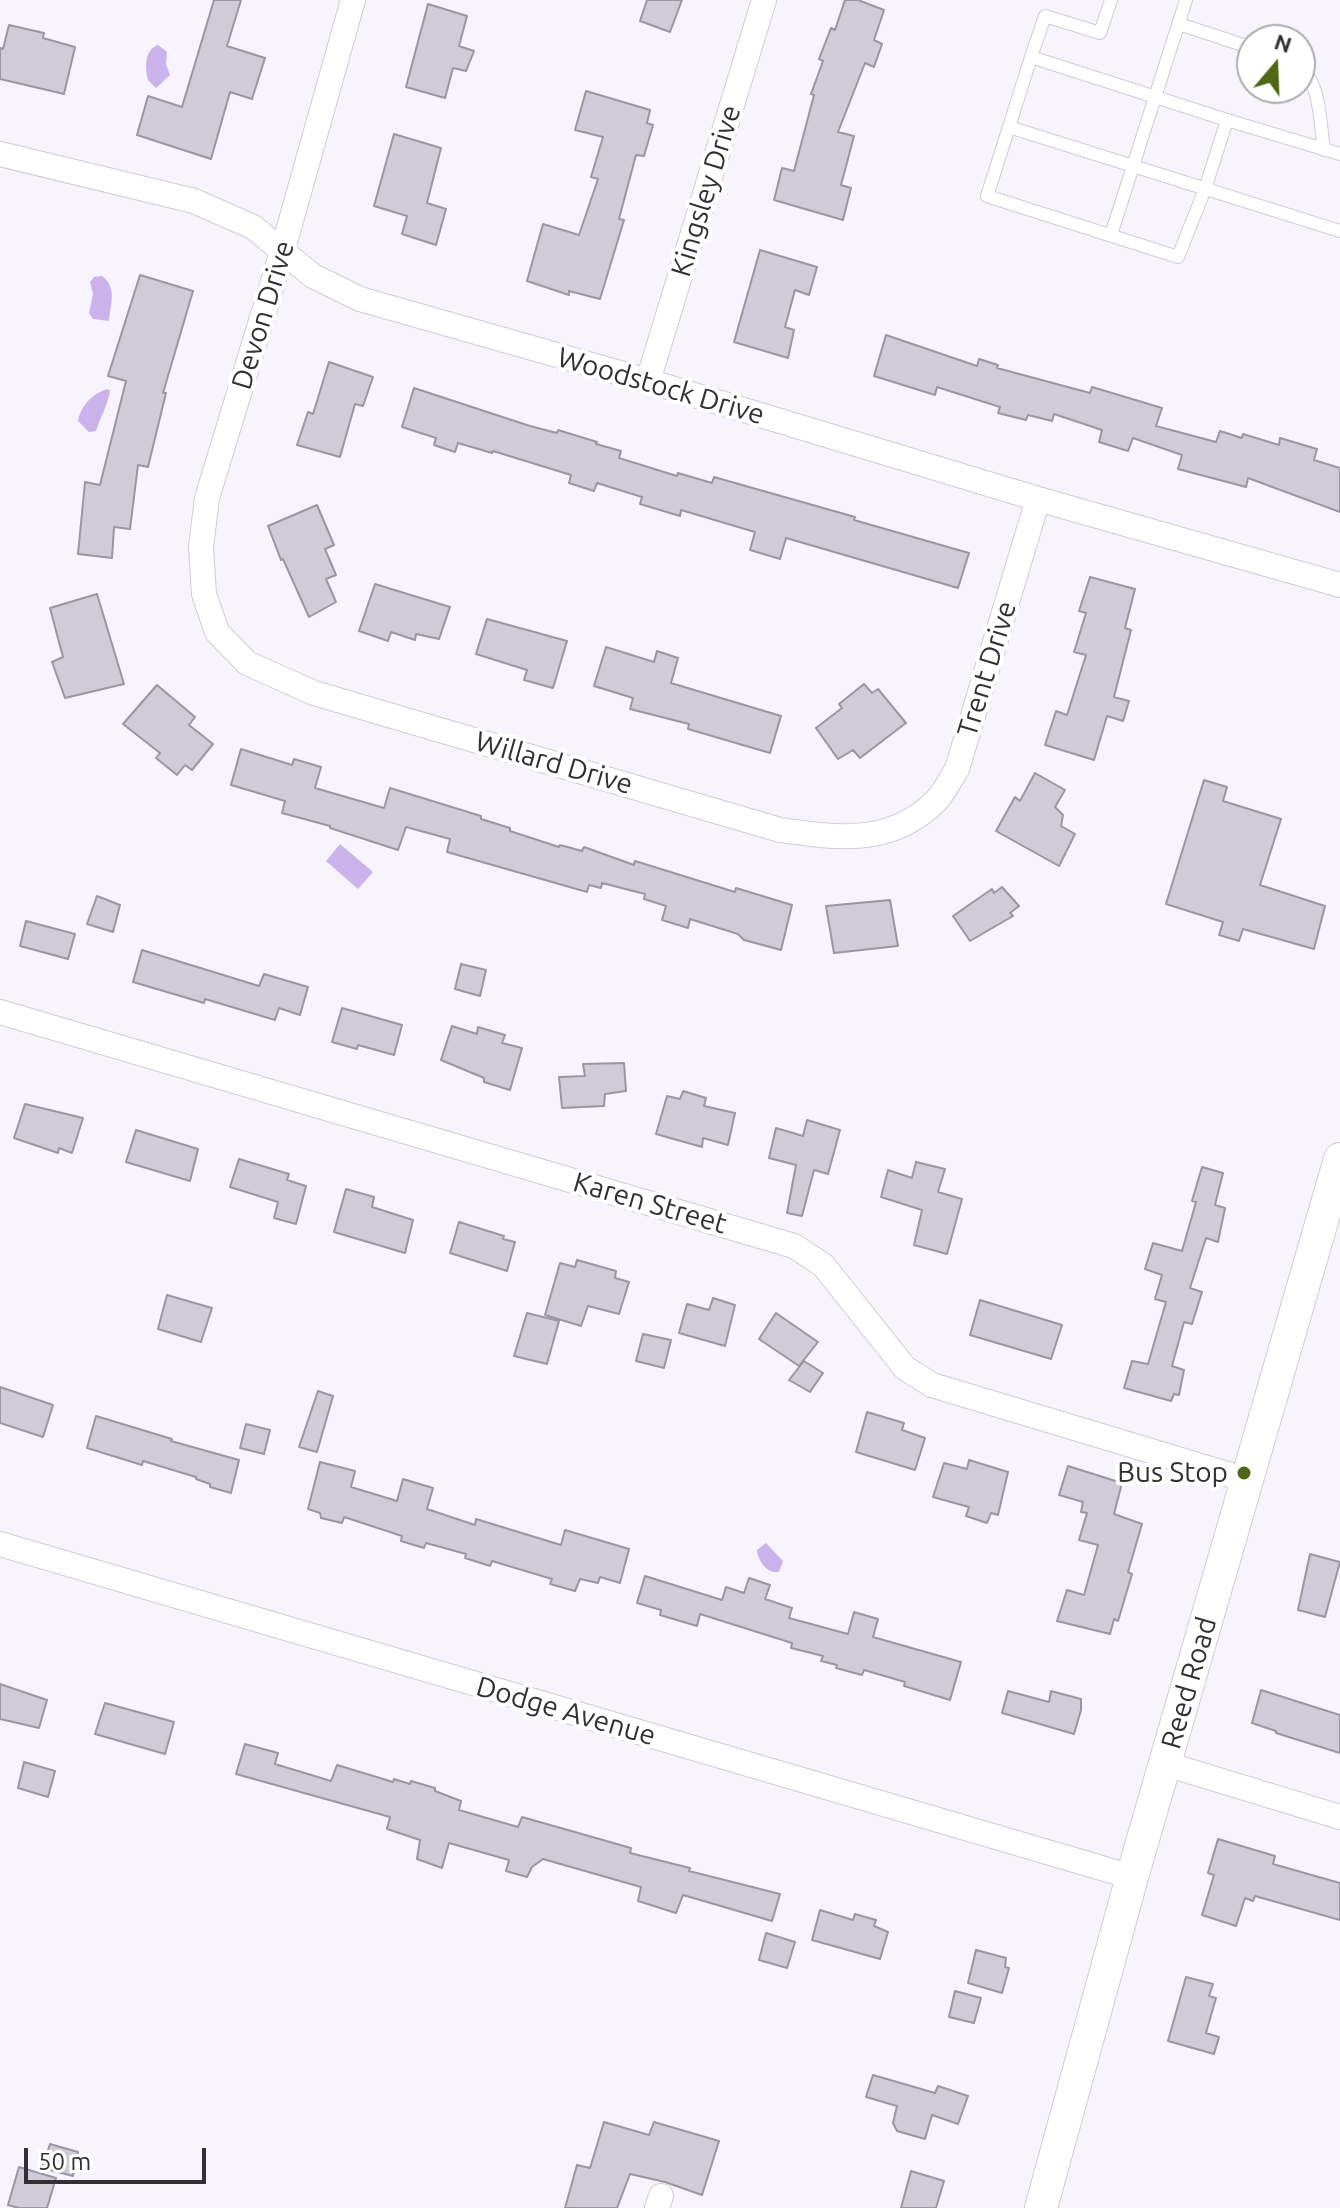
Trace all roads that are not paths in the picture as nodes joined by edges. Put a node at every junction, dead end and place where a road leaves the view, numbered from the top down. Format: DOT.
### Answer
graph roads {
  1 [pos="353,0"];
  2 [pos="764,0"];
  3 [pos="1111,0"];
  4 [pos="1186,0"];
  5 [pos="1179,24"];
  6 [pos="1236,43"];
  7 [pos="1031,57"];
  8 [pos="1156,96"];
  9 [pos="1316,98"];
  10 [pos="1227,120"];
  11 [pos="1009,127"];
  12 [pos="1324,150"];
  13 [pos="0,154"];
  14 [pos="1340,154"];
  15 [pos="1133,166"];
  16 [pos="1205,189"];
  17 [pos="1340,231"];
  18 [pos="1111,235"];
  19 [pos="283,249"];
  20 [pos="648,381"];
  21 [pos="1038,499"];
  22 [pos="1340,585"];
  23 [pos="217,632"];
  24 [pos="908,821"];
  25 [pos="0,1012"];
  26 [pos="1339,1165"];
  27 [pos="1247,1480"];
  28 [pos="0,1544"];
  29 [pos="1166,1764"];
  30 [pos="1340,1817"];
  31 [pos="1132,1877"];
  32 [pos="1041,2208"];
  1 -- 19 [label="street, Devon Drive"];
  2 -- 20 [label="street, Kingsley Drive"];
  3 -- 7 [label="lane"];
  4 -- 5 [label="lane"];
  5 -- 6 [label="lane"];
  5 -- 8 [label="lane"];
  7 -- 8 [label="lane"];
  7 -- 11 [label="lane"];
  8 -- 10 [label="lane"];
  8 -- 15 [label="lane"];
  9 -- 12 [label="lane"];
  10 -- 12 [label="lane"];
  10 -- 16 [label="lane"];
  11 -- 15 [label="lane"];
  11 -- 18 [label="lane"];
  12 -- 14 [label="lane"];
  13 -- 19 [label="street, Woodstock Drive"];
  15 -- 16 [label="lane"];
  15 -- 18 [label="lane"];
  16 -- 17 [label="lane"];
  16 -- 18 [label="lane"];
  19 -- 20 [label="street, Woodstock Drive"];
  19 -- 23 [label="street, Devon Drive"];
  20 -- 21 [label="street, Woodstock Drive"];
  21 -- 22 [label="street, Woodstock Drive"];
  21 -- 24 [label="street, Trent Drive"];
  23 -- 24 [label="street, Willard Drive"];
  25 -- 27 [label="street, Karen Street"];
  26 -- 27 [label="main road, Reed Road"];
  27 -- 29 [label="main road, Reed Road"];
  28 -- 31 [label="street, Dodge Avenue"];
  29 -- 30 [label="street"];
  29 -- 31 [label="main road, Reed Road"];
  31 -- 32 [label="main road, Reed Road"];
}
